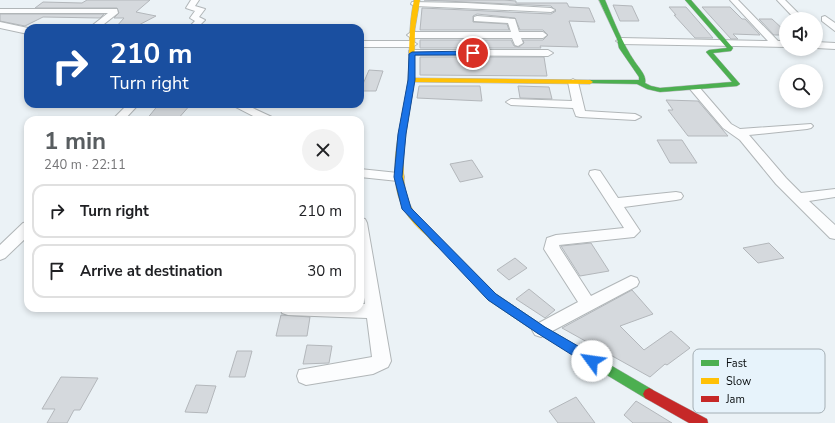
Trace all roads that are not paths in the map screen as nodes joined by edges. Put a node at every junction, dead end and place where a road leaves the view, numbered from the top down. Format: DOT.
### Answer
graph roads {
  1 [pos="195,0"];
  2 [pos="602,0"];
  3 [pos="688,0"];
  4 [pos="734,0"];
  5 [pos="781,0"];
  6 [pos="106,1"];
  7 [pos="416,2"];
  8 [pos="551,10"];
  9 [pos="0,11"];
  10 [pos="90,11"];
  11 [pos="793,12"];
  12 [pos="477,19"];
  13 [pos="825,19"];
  14 [pos="99,24"];
  15 [pos="196,24"];
  16 [pos="0,25"];
  17 [pos="11,27"];
  18 [pos="835,28"];
  19 [pos="24,30"];
  20 [pos="0,32"];
  21 [pos="516,35"];
  22 [pos="543,35"];
  23 [pos="621,41"];
  24 [pos="725,42"];
  25 [pos="364,44"];
  26 [pos="412,44"];
  27 [pos="775,44"];
  28 [pos="779,44"];
  29 [pos="548,53"];
  30 [pos="521,54"];
  31 [pos="411,80"];
  32 [pos="573,82"];
  33 [pos="640,83"];
  34 [pos="695,89"];
  35 [pos="510,102"];
  36 [pos="577,106"];
  37 [pos="130,108"];
  38 [pos="244,108"];
  39 [pos="122,116"];
  40 [pos="261,116"];
  41 [pos="635,117"];
  42 [pos="807,126"];
  43 [pos="736,133"];
  44 [pos="364,174"];
  45 [pos="596,174"];
  46 [pos="398,177"];
  47 [pos="835,192"];
  48 [pos="676,196"];
  49 [pos="797,198"];
  50 [pos="615,203"];
  51 [pos="24,231"];
  52 [pos="835,234"];
  53 [pos="364,250"];
  54 [pos="0,254"];
  55 [pos="631,282"];
  56 [pos="588,305"];
  57 [pos="364,311"];
  58 [pos="373,311"];
  59 [pos="541,330"];
  60 [pos="306,376"];
  61 [pos="702,423"];
  1 -- 15 [label="street"];
  2 -- 23 [label="street"];
  3 -- 24 [label="street"];
  4 -- 27 [label="street"];
  5 -- 11 [label="street"];
  6 -- 10 [label="street"];
  7 -- 8 [label="street"];
  7 -- 26 [label="street"];
  9 -- 10 [label="street"];
  10 -- 14 [label="street"];
  12 -- 21 [label="street"];
  13 -- 18 [label="street"];
  16 -- 17 [label="street"];
  17 -- 19 [label="street"];
  17 -- 20 [label="street"];
  21 -- 22 [label="street"];
  21 -- 26 [label="street"];
  21 -- 30 [label="street"];
  23 -- 24 [label="street"];
  23 -- 33 [label="street"];
  24 -- 27 [label="street"];
  24 -- 34 [label="street"];
  25 -- 26 [label="street"];
  26 -- 30 [label="street"];
  26 -- 31 [label="street"];
  27 -- 28 [label="street"];
  29 -- 30 [label="street"];
  31 -- 32 [label="street"];
  31 -- 46 [label="street"];
  32 -- 33 [label="street"];
  32 -- 36 [label="street"];
  33 -- 34 [label="street"];
  34 -- 43 [label="street"];
  35 -- 36 [label="street"];
  36 -- 41 [label="street"];
  37 -- 39 [label="street"];
  38 -- 40 [label="street"];
  42 -- 43 [label="street"];
  43 -- 49 [label="street"];
  44 -- 46 [label="street"];
  45 -- 50 [label="street"];
  46 -- 59 [label="street"];
  47 -- 49 [label="street"];
  48 -- 50 [label="street"];
  49 -- 52 [label="street"];
  50 -- 56 [label="street"];
  51 -- 54 [label="street"];
  53 -- 58 [label="street"];
  55 -- 56 [label="street"];
  56 -- 59 [label="street"];
  57 -- 58 [label="street"];
  58 -- 60 [label="street"];
  59 -- 61 [label="street"];
}
